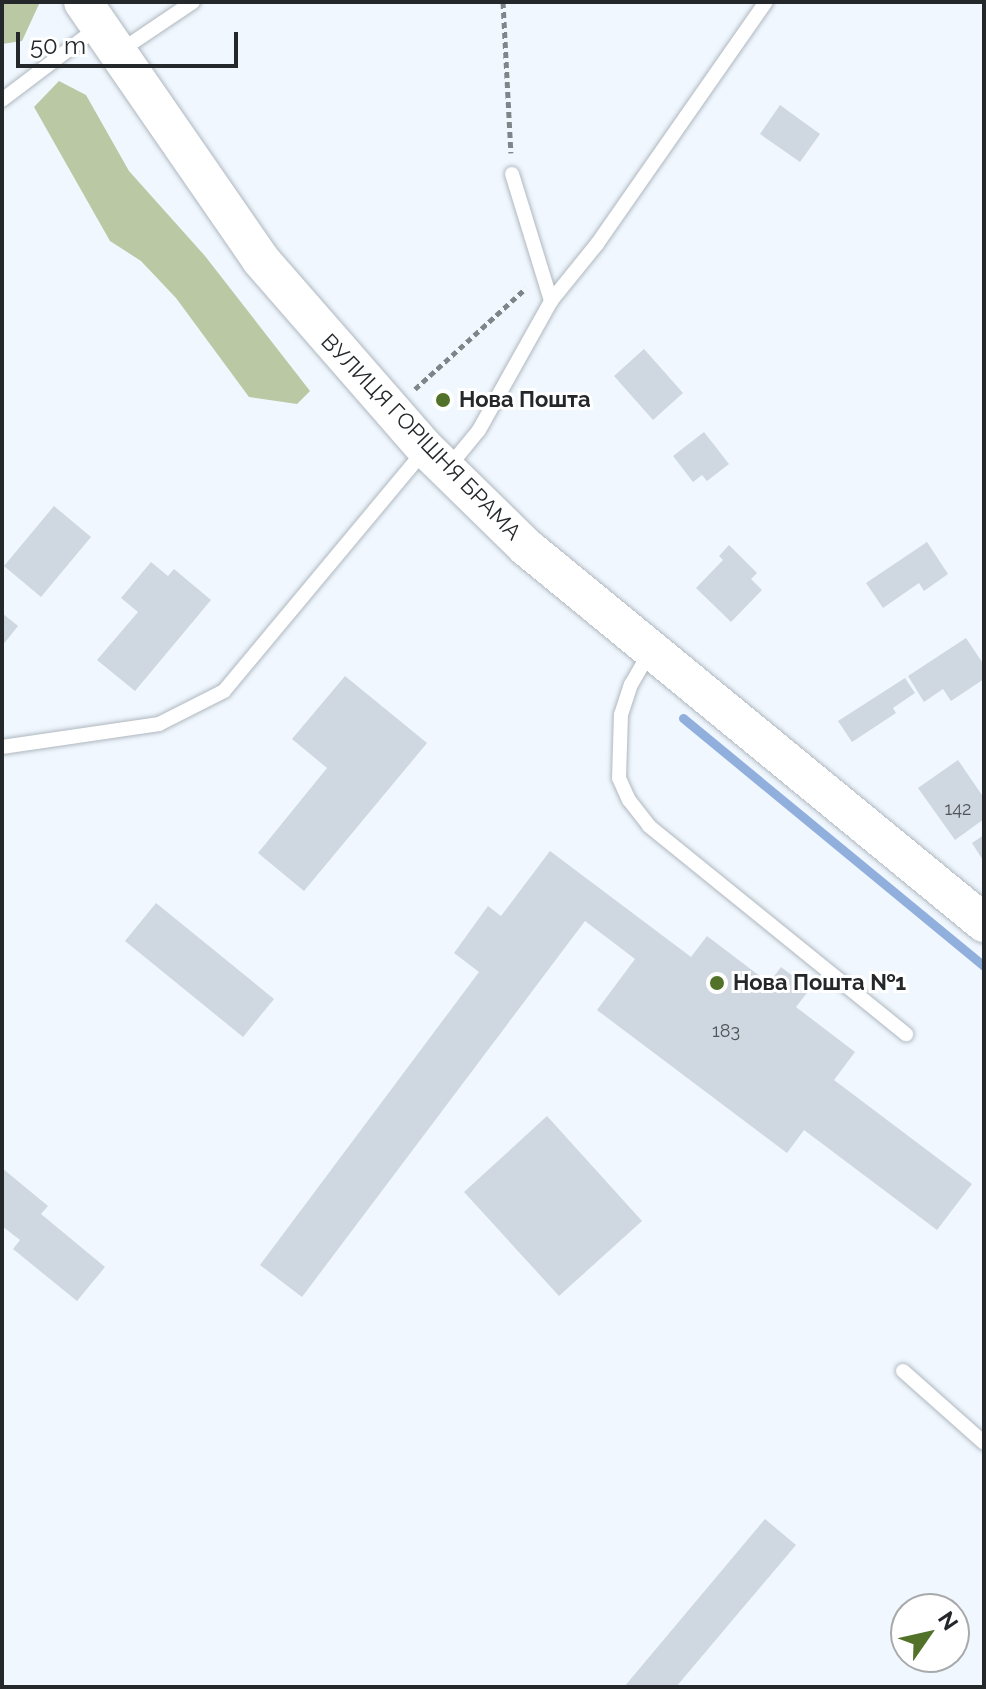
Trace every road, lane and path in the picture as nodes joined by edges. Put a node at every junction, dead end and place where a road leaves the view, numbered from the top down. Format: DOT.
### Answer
graph roads {
  1 [pos="193,2"];
  2 [pos="503,2"];
  3 [pos="766,2"];
  4 [pos="99,28"];
  5 [pos="2,100"];
  6 [pos="512,174"];
  7 [pos="541,275"];
  8 [pos="551,301"];
  9 [pos="391,412"];
  10 [pos="436,459"];
  11 [pos="651,650"];
  12 [pos="2,747"];
  13 [pos="984,923"];
  14 [pos="906,1034"];
  15 [pos="903,1371"];
  16 [pos="984,1443"];
  1 -- 4 [label="lane"];
  2 -- 6 [label="path"];
  3 -- 8 [label="lane"];
  4 -- 5 [label="lane"];
  4 -- 9 [label="street, ВУЛИЦЯ ГОРІШНЯ БРАМА"];
  6 -- 7 [label="lane"];
  7 -- 8 [label="lane"];
  7 -- 9 [label="path"];
  8 -- 10 [label="lane"];
  9 -- 10 [label="street, ВУЛИЦЯ ГОРІШНЯ БРАМА"];
  10 -- 11 [label="street, ВУЛИЦЯ ГОРІШНЯ БРАМА"];
  10 -- 12 [label="lane"];
  11 -- 13 [label="street, ВУЛИЦЯ ГОРІШНЯ БРАМА"];
  11 -- 14 [label="lane"];
  15 -- 16 [label="lane"];
}
